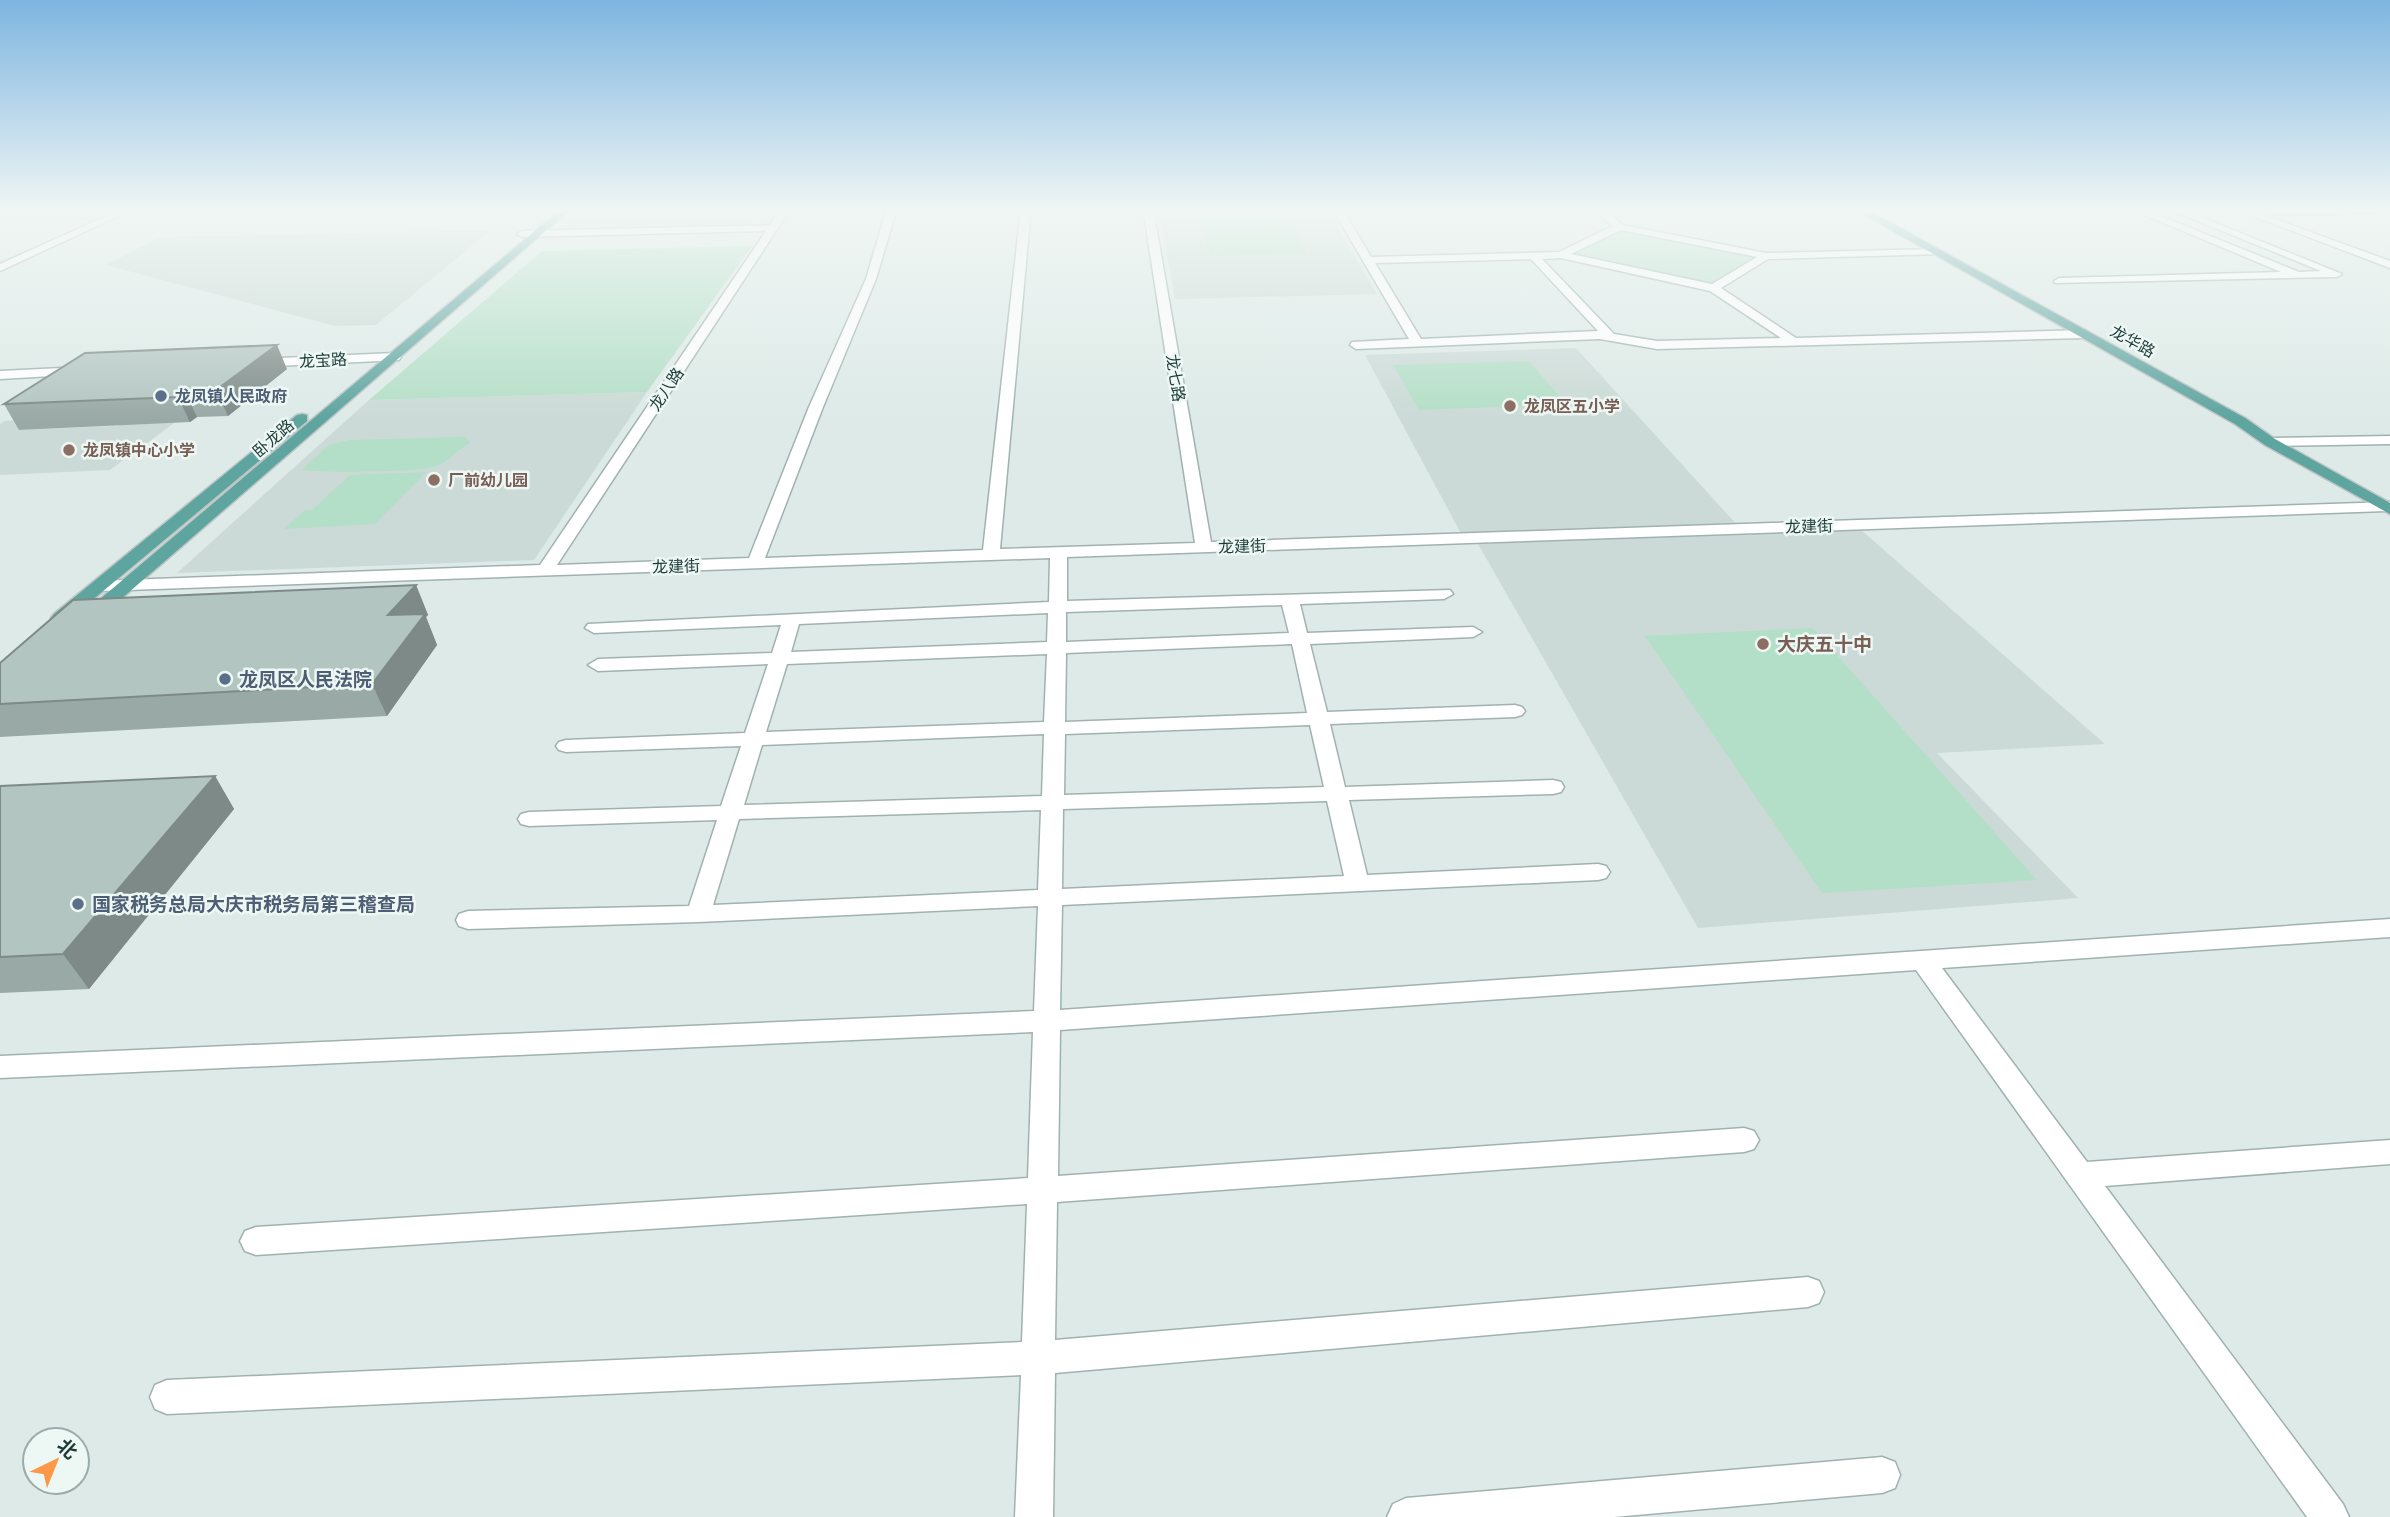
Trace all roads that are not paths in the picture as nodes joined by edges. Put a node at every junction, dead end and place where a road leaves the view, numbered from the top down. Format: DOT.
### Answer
graph roads {
  1 [pos="473,279"];
  2 [pos="480,279"];
  3 [pos="738,279"];
  4 [pos="871,279"];
  5 [pos="1019,279"];
  6 [pos="1160,279"];
  7 [pos="1380,279"];
  8 [pos="1555,279"];
  9 [pos="1671,279"];
  10 [pos="1729,279"];
  11 [pos="1969,279"];
  12 [pos="1985,279"];
  13 [pos="2147,279"];
  14 [pos="2059,281"];
  15 [pos="1714,288"];
  16 [pos="2067,334"];
  17 [pos="2085,334"];
  18 [pos="1610,337"];
  19 [pos="1793,341"];
  20 [pos="1418,342"];
  21 [pos="1356,345"];
  22 [pos="395,357"];
  23 [pos="373,358"];
  24 [pos="249,364"];
  25 [pos="97,371"];
  26 [pos="0,375"];
  27 [pos="2390,440"];
  28 [pos="2270,442"];
  29 [pos="2388,508"];
  30 [pos="1204,547"];
  31 [pos="1059,552"];
  32 [pos="991,555"];
  33 [pos="755,563"];
  34 [pos="545,570"];
  35 [pos="99,586"];
  36 [pos="127,586"];
  37 [pos="1444,594"];
  38 [pos="1290,599"];
  39 [pos="1057,607"];
  40 [pos="792,619"];
  41 [pos="85,622"];
  42 [pos="49,627"];
  43 [pos="594,628"];
  44 [pos="1473,632"];
  45 [pos="1299,638"];
  46 [pos="1056,646"];
  47 [pos="780,657"];
  48 [pos="598,665"];
  49 [pos="1515,711"];
  50 [pos="1318,717"];
  51 [pos="1054,726"];
  52 [pos="753,741"];
  53 [pos="566,746"];
  54 [pos="1553,787"];
  55 [pos="1336,796"];
  56 [pos="1052,802"];
  57 [pos="730,812"];
  58 [pos="529,819"];
  59 [pos="1598,872"];
  60 [pos="1358,885"];
  61 [pos="1050,897"];
  62 [pos="698,914"];
  63 [pos="468,920"];
  64 [pos="2390,928"];
  65 [pos="1922,960"];
  66 [pos="1047,1021"];
  67 [pos="0,1067"];
  68 [pos="1744,1140"];
  69 [pos="2390,1153"];
  70 [pos="2080,1175"];
  71 [pos="1042,1191"];
  72 [pos="256,1241"];
  73 [pos="1808,1292"];
  74 [pos="1038,1358"];
  75 [pos="167,1397"];
  76 [pos="1882,1475"];
  77 [pos="1034,1517"];
  78 [pos="1406,1517"];
  79 [pos="2330,1517"];
  1 -- 23 [label="main road, 卧龙路"];
  2 -- 22 [label="main road, 卧龙路"];
  3 -- 34 [label="street, 龙八路"];
  4 -- 33 [label="street"];
  5 -- 32 [label="street"];
  6 -- 30 [label="street, 龙七路"];
  7 -- 20 [label="street"];
  8 -- 18 [label="street"];
  9 -- 15 [label="street"];
  10 -- 15 [label="street"];
  11 -- 16 [label="main road"];
  12 -- 17 [label="main road, 龙华路"];
  13 -- 14 [label="street"];
  15 -- 19 [label="street"];
  16 -- 17 [label="street"];
  16 -- 19 [label="street"];
  16 -- 28 [label="main road"];
  17 -- 28 [label="main road, 龙华路"];
  18 -- 19 [label="street"];
  18 -- 20 [label="street"];
  20 -- 21 [label="street"];
  22 -- 23 [label="street, 龙宝路"];
  22 -- 36 [label="main road, 卧龙路"];
  23 -- 24 [label="street, 龙宝路"];
  23 -- 35 [label="main road, 卧龙路"];
  25 -- 26 [label="street"];
  27 -- 28 [label="street"];
  28 -- 29 [label="main road, 龙华路"];
  29 -- 30 [label="street, 龙建街"];
  30 -- 31 [label="street, 龙建街"];
  31 -- 32 [label="street, 龙建街"];
  31 -- 39 [label="street"];
  32 -- 33 [label="street, 龙建街"];
  33 -- 34 [label="street, 龙建街"];
  34 -- 36 [label="street, 龙建街"];
  35 -- 36 [label="street, 龙建街"];
  35 -- 42 [label="main road, 卧龙路"];
  36 -- 41 [label="main road, 卧龙路"];
  37 -- 38 [label="street"];
  38 -- 39 [label="street"];
  38 -- 45 [label="street"];
  39 -- 40 [label="street"];
  39 -- 46 [label="street"];
  40 -- 43 [label="street"];
  40 -- 47 [label="street"];
  44 -- 45 [label="street"];
  45 -- 46 [label="street"];
  45 -- 50 [label="street"];
  46 -- 47 [label="street"];
  46 -- 51 [label="street"];
  47 -- 48 [label="street"];
  47 -- 52 [label="street"];
  49 -- 50 [label="street"];
  50 -- 51 [label="street"];
  50 -- 55 [label="street"];
  51 -- 52 [label="street"];
  51 -- 56 [label="street"];
  52 -- 53 [label="street"];
  52 -- 57 [label="street"];
  54 -- 55 [label="street"];
  55 -- 56 [label="street"];
  55 -- 60 [label="street"];
  56 -- 57 [label="street"];
  56 -- 61 [label="street"];
  57 -- 58 [label="street"];
  57 -- 62 [label="street"];
  59 -- 60 [label="street"];
  60 -- 61 [label="street"];
  61 -- 62 [label="street"];
  61 -- 66 [label="street"];
  62 -- 63 [label="street"];
  64 -- 65 [label="street"];
  65 -- 66 [label="street"];
  65 -- 70 [label="street"];
  66 -- 67 [label="street"];
  66 -- 71 [label="street"];
  68 -- 71 [label="street"];
  69 -- 70 [label="street"];
  70 -- 79 [label="street"];
  71 -- 72 [label="street"];
  71 -- 74 [label="street"];
  73 -- 74 [label="street"];
  74 -- 75 [label="street"];
  74 -- 77 [label="street"];
  76 -- 78 [label="street"];
}
